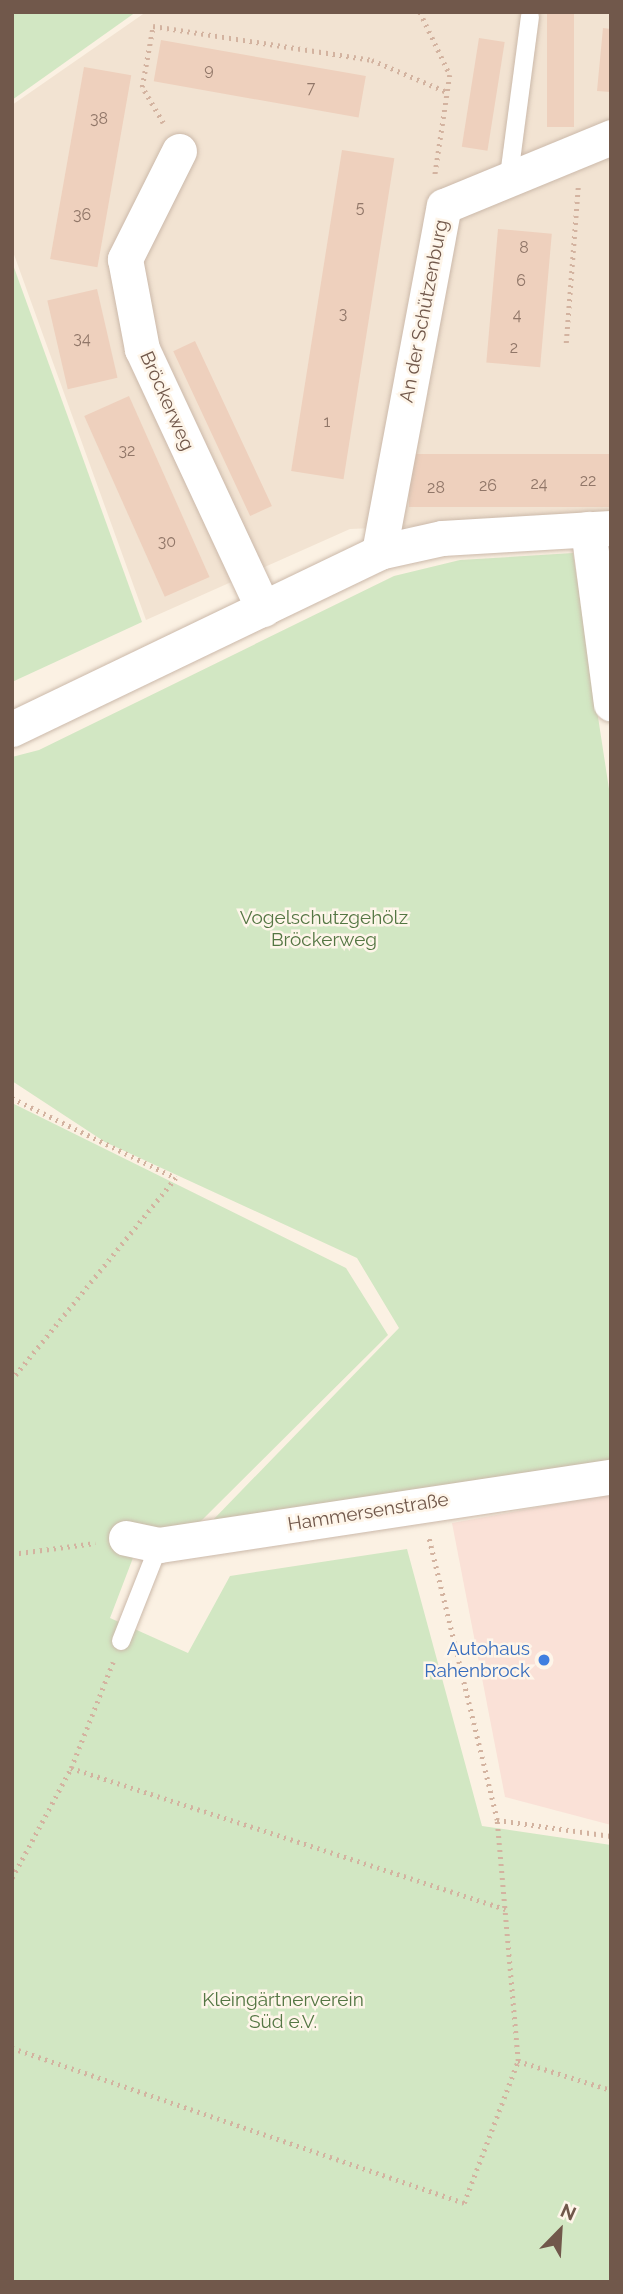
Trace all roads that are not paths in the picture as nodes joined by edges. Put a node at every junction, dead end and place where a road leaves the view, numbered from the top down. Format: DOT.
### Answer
graph roads {
  1 [pos="530,16"];
  2 [pos="596,142"];
  3 [pos="179,150"];
  4 [pos="509,176"];
  5 [pos="600,528"];
  6 [pos="379,552"];
  7 [pos="263,609"];
  8 [pos="606,631"];
  9 [pos="611,703"];
  10 [pos="12,729"];
  11 [pos="611,1477"];
  12 [pos="143,1541"];
  13 [pos="121,1641"];
  1 -- 4 [label="lane"];
  2 -- 4 [label="street, An der Schützenburg"];
  3 -- 7 [label="street, Bröckerweg"];
  4 -- 6 [label="street, An der Schützenburg"];
  5 -- 6 [label="street"];
  5 -- 8 [label="street"];
  6 -- 7 [label="street"];
  7 -- 10 [label="street"];
  8 -- 9 [label="street"];
  11 -- 12 [label="street, Hammersenstraße"];
  12 -- 13 [label="lane"];
}
